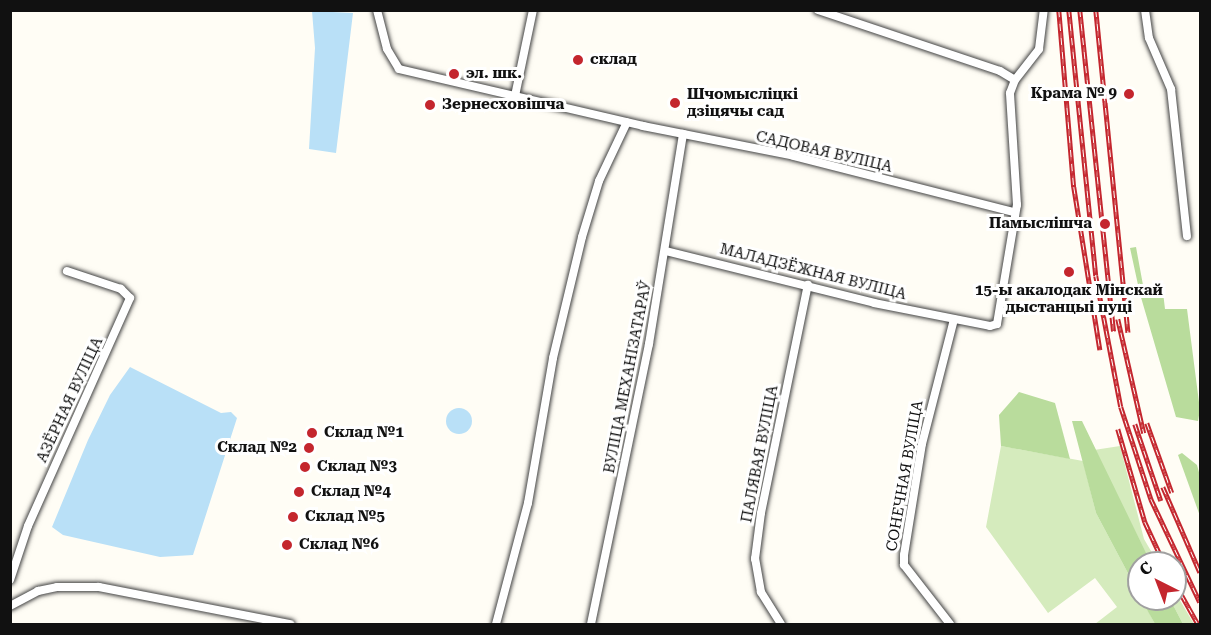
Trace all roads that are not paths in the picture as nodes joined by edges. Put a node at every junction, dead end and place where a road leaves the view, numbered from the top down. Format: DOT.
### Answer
graph roads {
  1 [pos="377,10"];
  2 [pos="532,10"];
  3 [pos="818,10"];
  4 [pos="1044,10"];
  5 [pos="1145,10"];
  6 [pos="1015,80"];
  7 [pos="515,96"];
  8 [pos="627,122"];
  9 [pos="683,134"];
  10 [pos="1014,212"];
  11 [pos="1187,236"];
  12 [pos="666,251"];
  13 [pos="68,271"];
  14 [pos="808,285"];
  15 [pos="954,319"];
  16 [pos="10,579"];
  17 [pos="10,606"];
  18 [pos="290,624"];
  19 [pos="496,624"];
  20 [pos="591,624"];
  21 [pos="781,624"];
  22 [pos="950,624"];
  1 -- 7 [label="street, САДОВАЯ ВУЛІЦА"];
  2 -- 7 [label="street"];
  3 -- 6 [label="street"];
  4 -- 6 [label="street"];
  5 -- 11 [label="street"];
  6 -- 10 [label="street"];
  7 -- 8 [label="street, САДОВАЯ ВУЛІЦА"];
  8 -- 9 [label="street, САДОВАЯ ВУЛІЦА"];
  8 -- 19 [label="street"];
  9 -- 10 [label="street, САДОВАЯ ВУЛІЦА"];
  9 -- 12 [label="street, ВУЛІЦА МЕХАНІЗАТАРАЎ"];
  10 -- 15 [label="street, МАЛАДЗЁЖНАЯ ВУЛІЦА"];
  12 -- 14 [label="street, МАЛАДЗЁЖНАЯ ВУЛІЦА"];
  12 -- 20 [label="street, ВУЛІЦА МЕХАНІЗАТАРАЎ"];
  13 -- 16 [label="street, АЗЁРНАЯ ВУЛІЦА"];
  14 -- 15 [label="street, МАЛАДЗЁЖНАЯ ВУЛІЦА"];
  14 -- 21 [label="street, ПАЛЯВАЯ ВУЛІЦА"];
  15 -- 22 [label="street, СОНЕЧНАЯ ВУЛІЦА"];
  17 -- 18 [label="street"];
}
